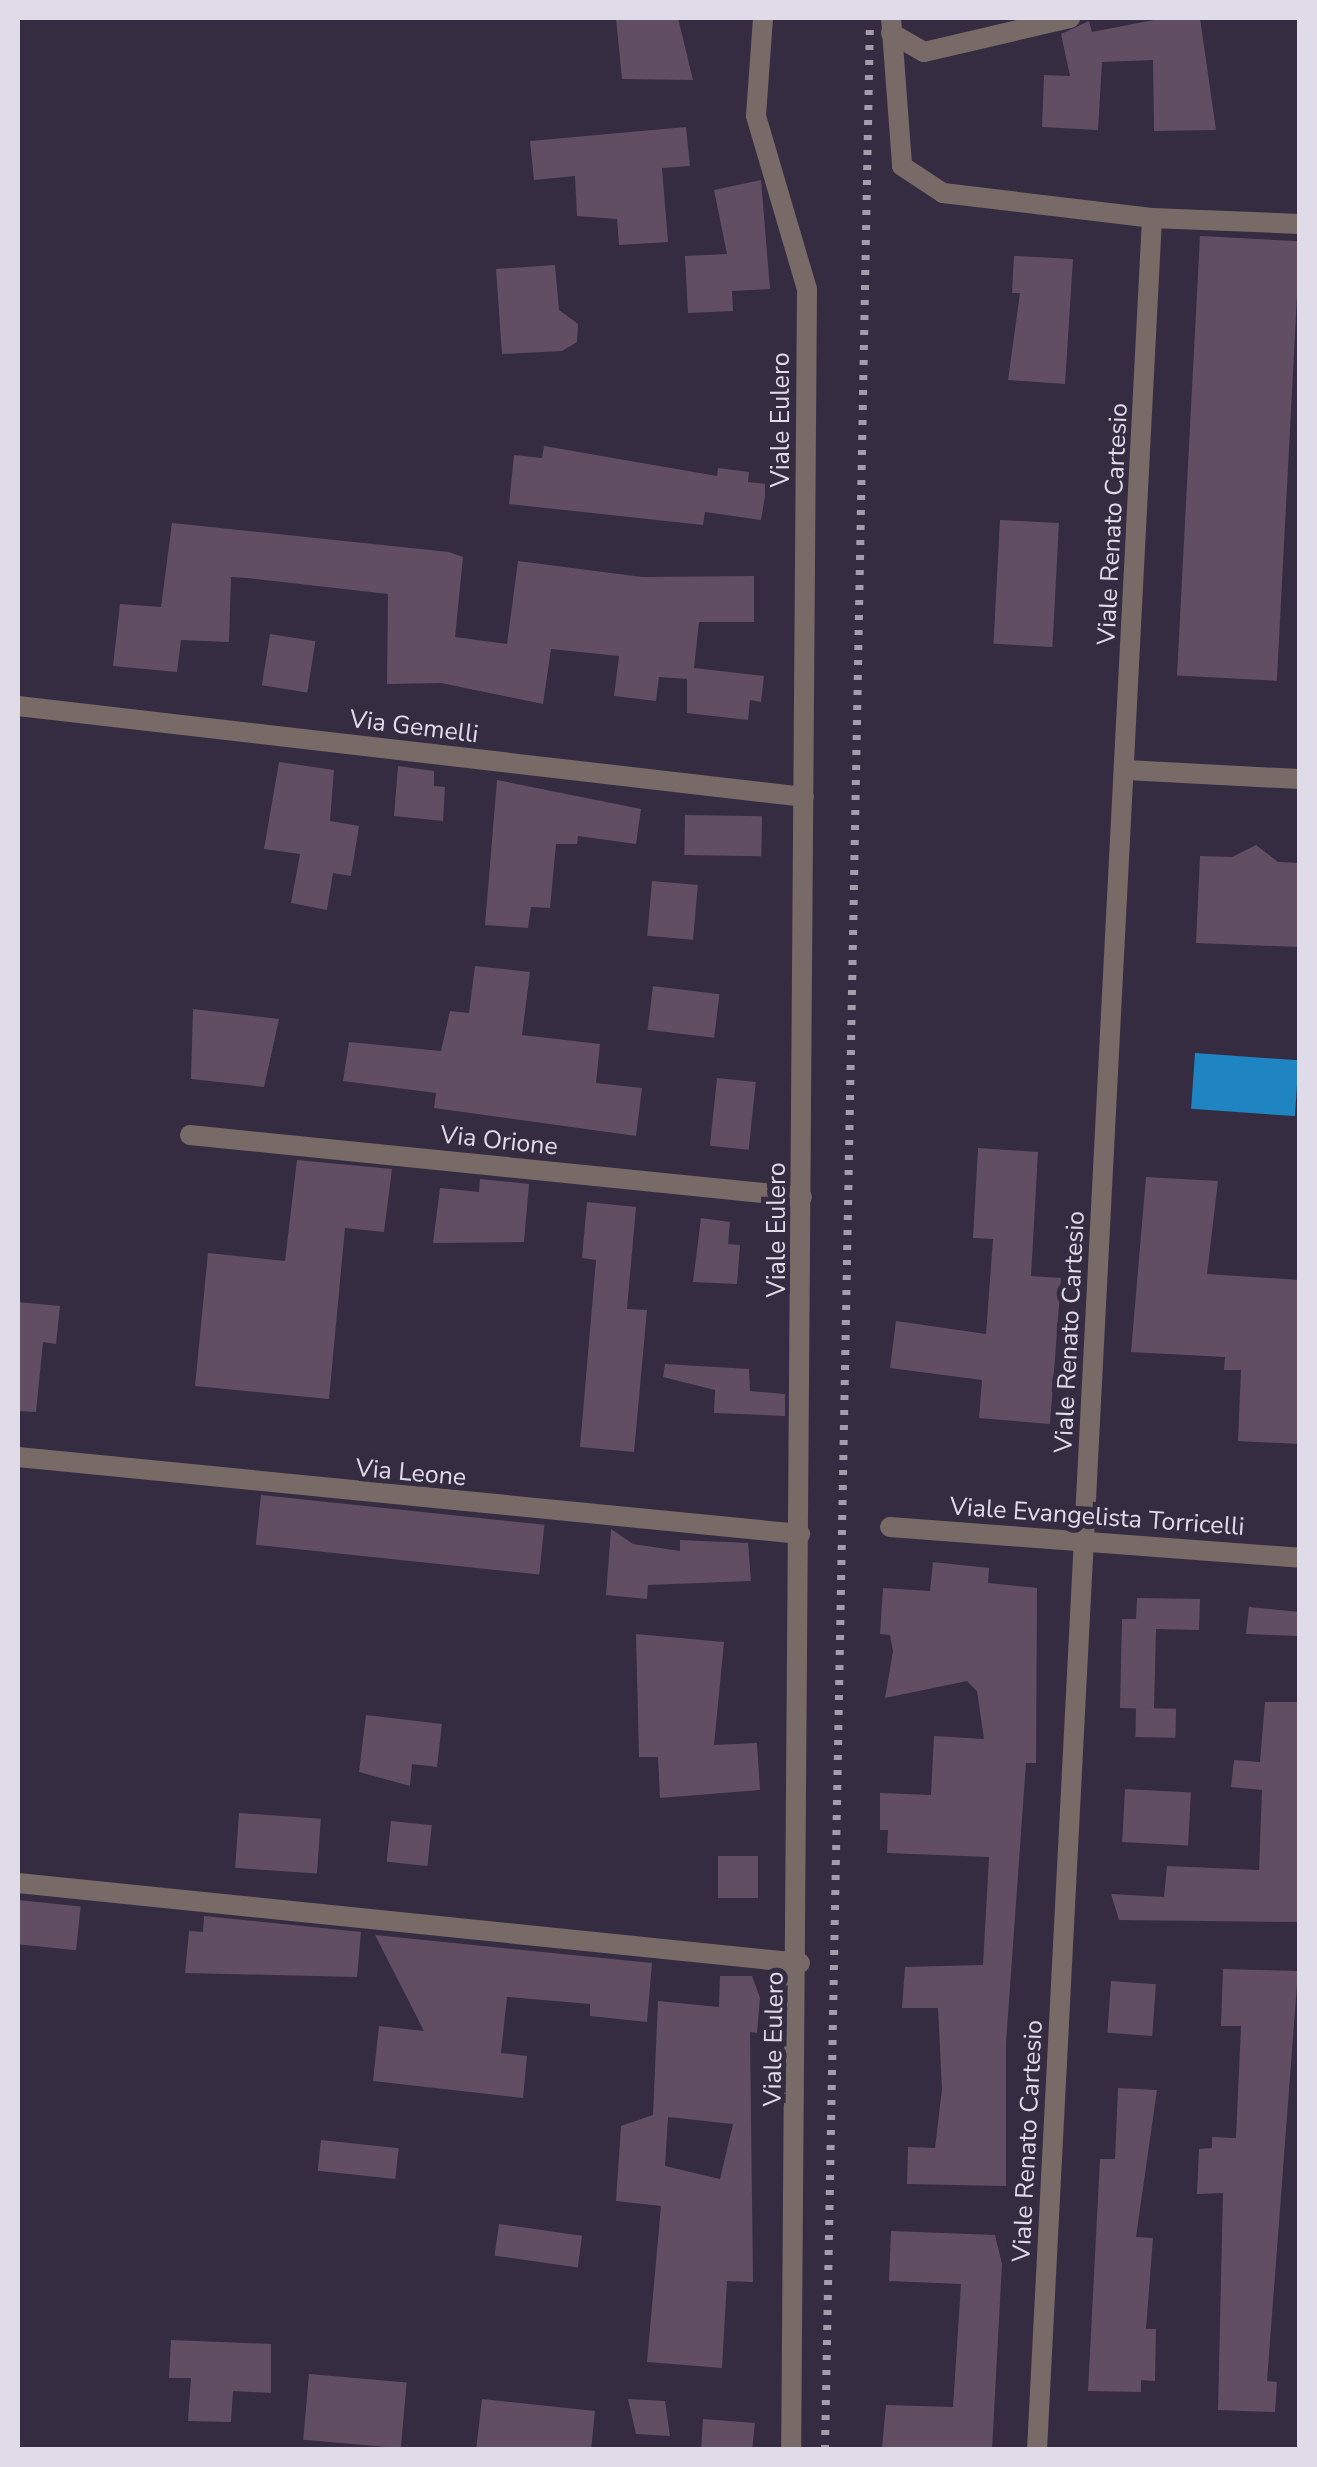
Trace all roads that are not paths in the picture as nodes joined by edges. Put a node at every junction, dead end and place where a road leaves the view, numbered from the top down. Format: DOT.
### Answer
graph roads {
  1 [pos="764,18"];
  2 [pos="1070,18"];
  3 [pos="891,25"];
  4 [pos="1152,218"];
  5 [pos="1300,224"];
  6 [pos="18,706"];
  7 [pos="1126,770"];
  8 [pos="1300,778"];
  9 [pos="804,797"];
  10 [pos="190,1135"];
  11 [pos="802,1196"];
  12 [pos="18,1457"];
  13 [pos="890,1526"];
  14 [pos="800,1534"];
  15 [pos="1084,1540"];
  16 [pos="1300,1558"];
  17 [pos="18,1883"];
  18 [pos="800,1963"];
  19 [pos="792,2450"];
  20 [pos="1037,2450"];
  1 -- 9 [label="street, Viale Eulero"];
  2 -- 3 [label="street"];
  3 -- 4 [label="street"];
  4 -- 5 [label="street"];
  4 -- 7 [label="street, Viale Renato Cartesio"];
  6 -- 9 [label="street, Via Gemelli"];
  7 -- 8 [label="street"];
  7 -- 15 [label="street, Viale Renato Cartesio"];
  9 -- 11 [label="street, Viale Eulero"];
  10 -- 11 [label="street, Via Orione"];
  11 -- 14 [label="street, Viale Eulero"];
  12 -- 14 [label="street, Via Leone"];
  13 -- 15 [label="street, Viale Evangelista Torricelli"];
  14 -- 18 [label="street, Viale Eulero"];
  15 -- 16 [label="street, Viale Evangelista Torricelli"];
  15 -- 20 [label="street, Viale Renato Cartesio"];
  17 -- 18 [label="street"];
  18 -- 19 [label="street, Viale Eulero"];
}
